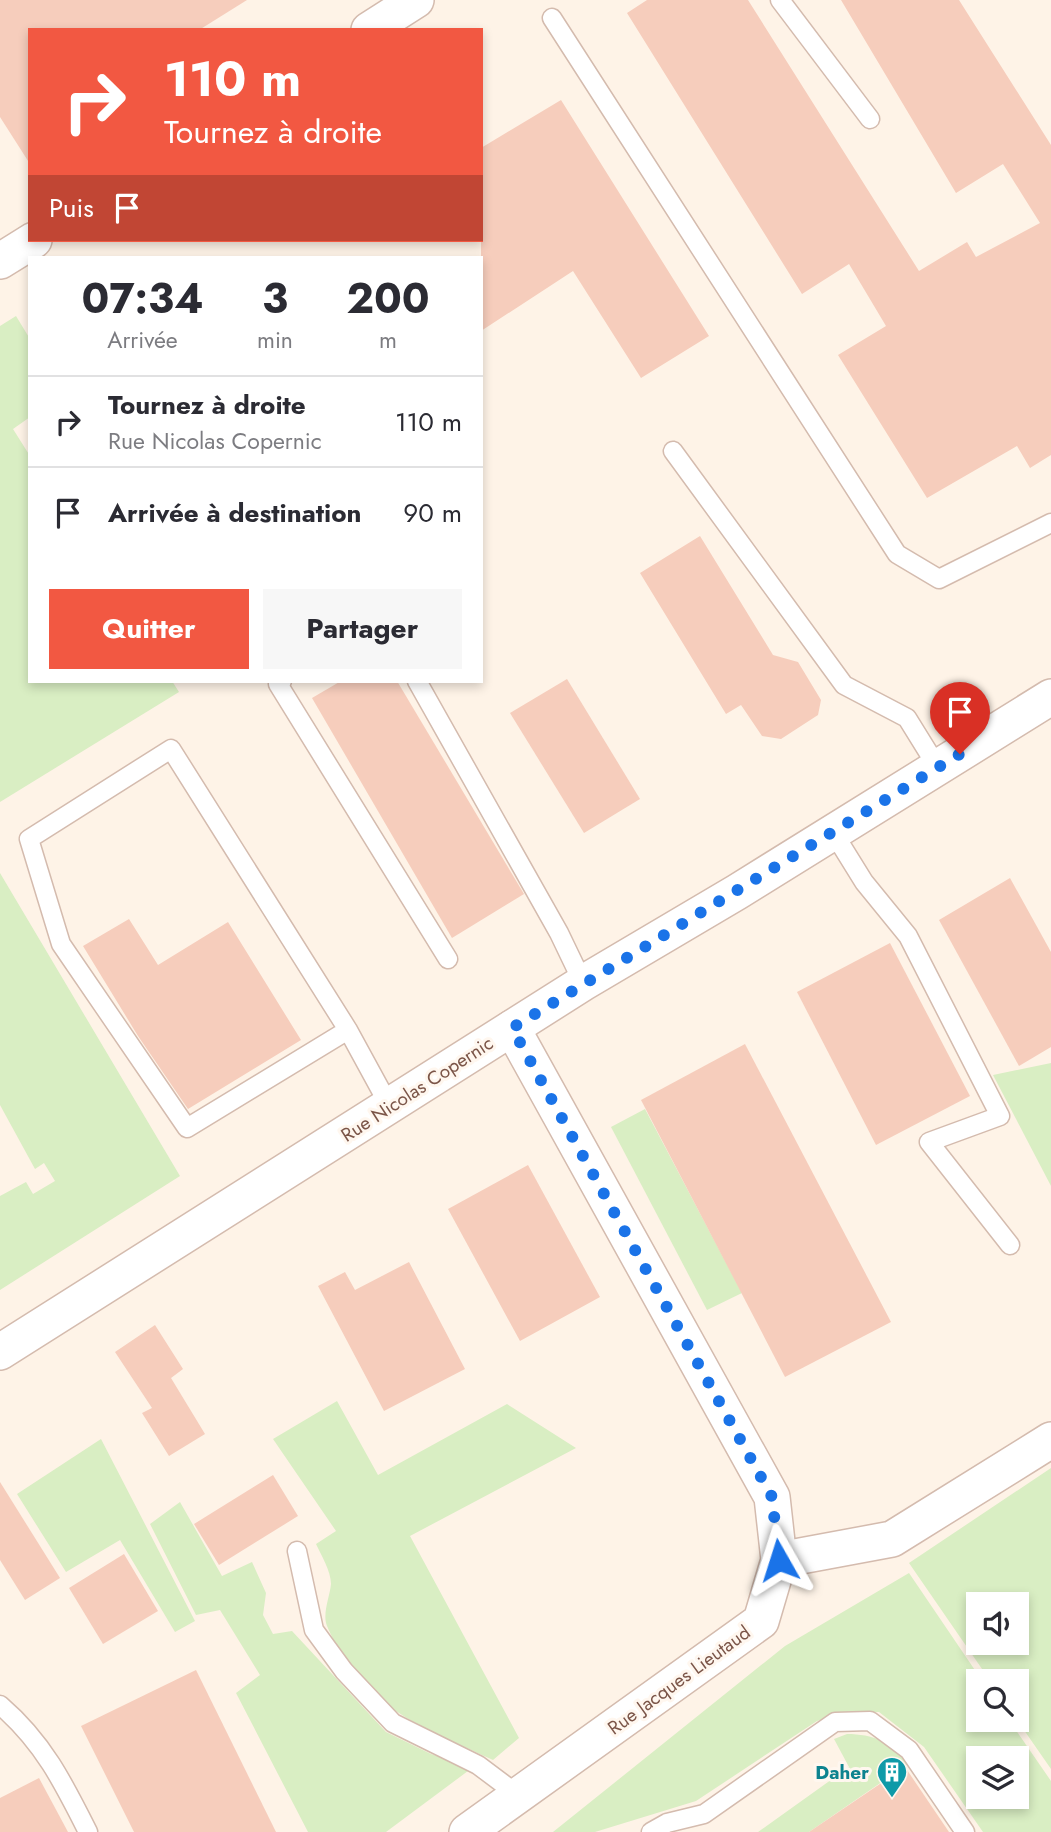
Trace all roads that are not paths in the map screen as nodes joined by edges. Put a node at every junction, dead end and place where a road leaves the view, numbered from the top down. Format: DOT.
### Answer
graph roads {
  1 [pos="416,0"];
  2 [pos="780,0"];
  3 [pos="552,19"];
  4 [pos="372,28"];
  5 [pos="870,120"];
  6 [pos="33,242"];
  7 [pos="38,242"];
  8 [pos="48,256"];
  9 [pos="0,261"];
  10 [pos="673,451"];
  11 [pos="1051,523"];
  12 [pos="279,683"];
  13 [pos="418,683"];
  14 [pos="1051,697"];
  15 [pos="938,768"];
  16 [pos="833,832"];
  17 [pos="448,959"];
  18 [pos="583,983"];
  19 [pos="512,1028"];
  20 [pos="348,1030"];
  21 [pos="390,1107"];
  22 [pos="1010,1244"];
  23 [pos="0,1352"];
  24 [pos="1051,1440"];
  25 [pos="297,1550"];
  26 [pos="779,1560"];
  27 [pos="0,1705"];
  28 [pos="518,1795"];
  29 [pos="470,1831"];
  30 [pos="88,1832"];
  31 [pos="651,1832"];
  32 [pos="965,1832"];
  1 -- 4 [label="street"];
  2 -- 5 [label="lane"];
  3 -- 11 [label="lane"];
  6 -- 9 [label="street"];
  7 -- 8 [label="lane"];
  10 -- 15 [label="lane"];
  12 -- 17 [label="lane"];
  13 -- 18 [label="lane"];
  14 -- 15 [label="street, Rue Nicolas Copernic"];
  15 -- 16 [label="street, Rue Nicolas Copernic"];
  16 -- 18 [label="street, Rue Nicolas Copernic"];
  16 -- 22 [label="lane"];
  18 -- 19 [label="street, Rue Nicolas Copernic"];
  19 -- 21 [label="street, Rue Nicolas Copernic"];
  19 -- 26 [label="street, Rue Jacques Lieutaud"];
  20 -- 20 [label="lane"];
  20 -- 21 [label="lane"];
  21 -- 23 [label="street, Rue Nicolas Copernic"];
  24 -- 26 [label="street"];
  25 -- 28 [label="lane"];
  26 -- 28 [label="street, Rue Jacques Lieutaud"];
  27 -- 30 [label="lane"];
  28 -- 29 [label="street, Rue Jacques Lieutaud"];
  31 -- 32 [label="lane"];
}
